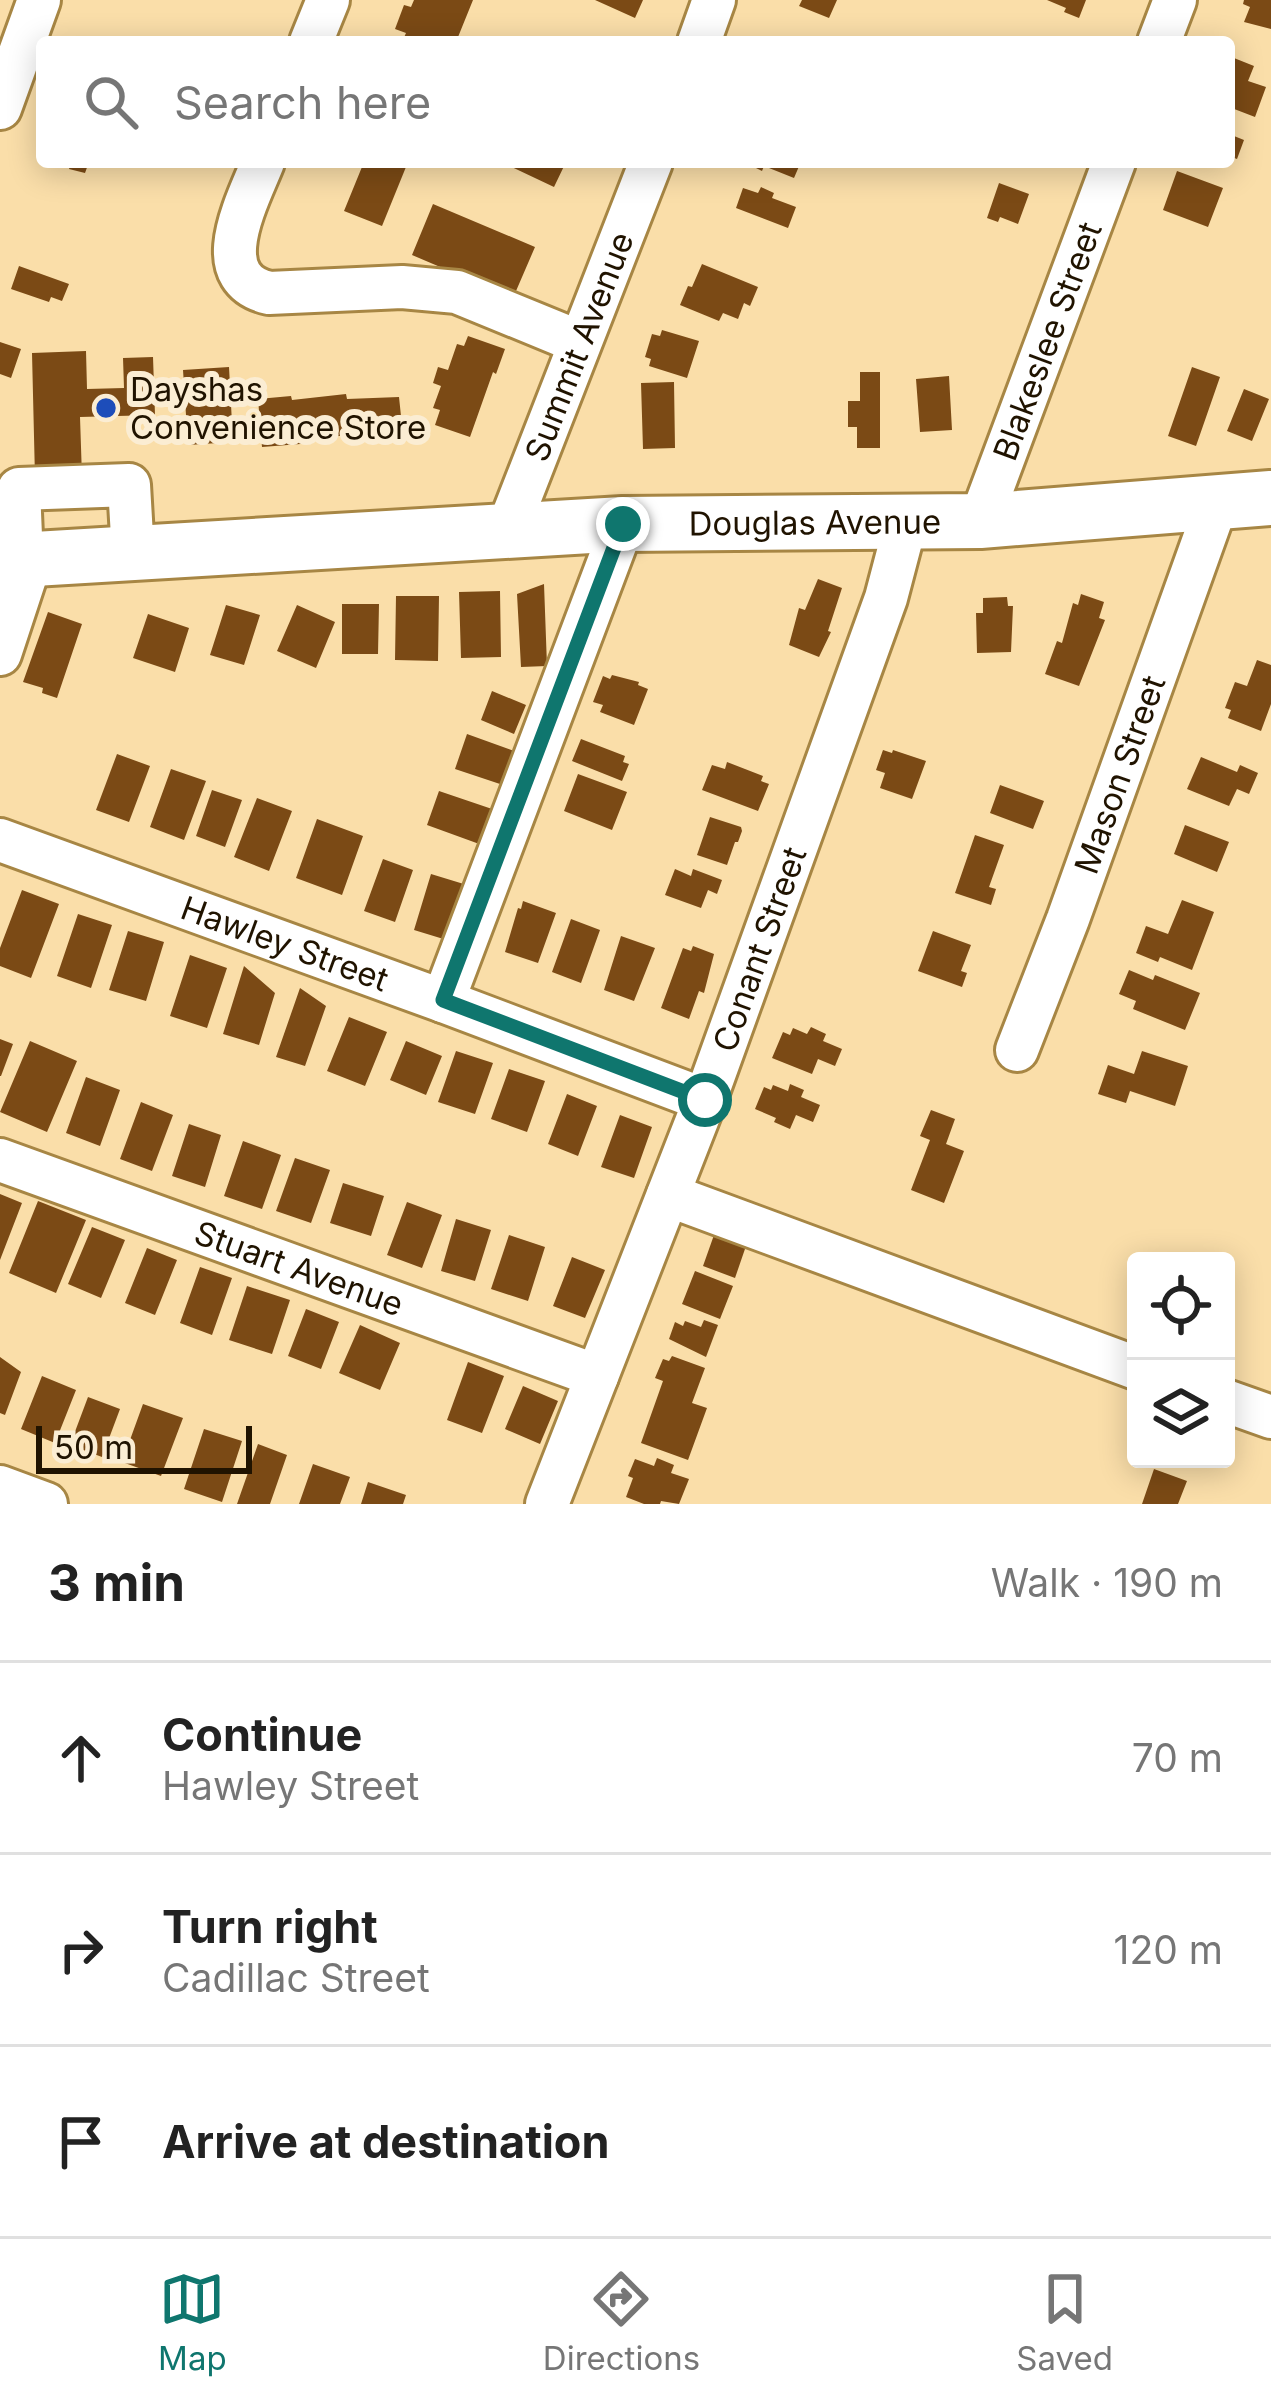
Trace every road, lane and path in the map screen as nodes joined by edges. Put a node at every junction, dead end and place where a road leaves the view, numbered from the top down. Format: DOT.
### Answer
graph roads {
  1 [pos="39,0"];
  2 [pos="328,0"];
  3 [pos="714,0"];
  4 [pos="1175,0"];
  5 [pos="313,36"];
  6 [pos="701,36"];
  7 [pos="1161,36"];
  8 [pos="1,102"];
  9 [pos="261,168"];
  10 [pos="649,168"];
  11 [pos="1112,168"];
  12 [pos="579,342"];
  13 [pos="1271,497"];
  14 [pos="1218,500"];
  15 [pos="980,521"];
  16 [pos="906,522"];
  17 [pos="623,524"];
  18 [pos="507,531"];
  19 [pos="133,554"];
  20 [pos="18,560"];
  21 [pos="0,653"];
  22 [pos="0,840"];
  23 [pos="443,1000"];
  24 [pos="1017,1050"];
  25 [pos="705,1100"];
  26 [pos="0,1160"];
  27 [pos="668,1195"];
  28 [pos="1127,1365"];
  29 [pos="597,1376"];
  30 [pos="1235,1404"];
  31 [pos="1271,1418"];
  32 [pos="0,1487"];
  33 [pos="46,1504"];
  34 [pos="548,1504"];
  1 -- 8 [label="street"];
  2 -- 5 [label="street"];
  3 -- 6 [label="street"];
  4 -- 7 [label="street"];
  9 -- 12 [label="street"];
  10 -- 12 [label="street, Summit Avenue"];
  11 -- 15 [label="street, Blakeslee Street"];
  12 -- 18 [label="street, Summit Avenue"];
  13 -- 14 [label="main road, Douglas Avenue"];
  14 -- 15 [label="main road, Douglas Avenue"];
  14 -- 24 [label="street, Mason Street"];
  15 -- 16 [label="main road, Douglas Avenue"];
  16 -- 17 [label="main road, Douglas Avenue"];
  16 -- 25 [label="street, Conant Street"];
  17 -- 18 [label="main road, Douglas Avenue"];
  17 -- 23 [label="street"];
  18 -- 19 [label="main road, Douglas Avenue"];
  19 -- 20 [label="main road, Douglas Avenue"];
  19 -- 20 [label="street"];
  20 -- 21 [label="street"];
  22 -- 23 [label="street, Hawley Street"];
  23 -- 25 [label="street, Hawley Street"];
  25 -- 27 [label="street, Conant Street"];
  26 -- 29 [label="street, Stuart Avenue"];
  27 -- 28 [label="street"];
  27 -- 29 [label="street, Conant Street"];
  29 -- 34 [label="street, Conant Street"];
  30 -- 31 [label="street"];
  32 -- 33 [label="street"];
}
